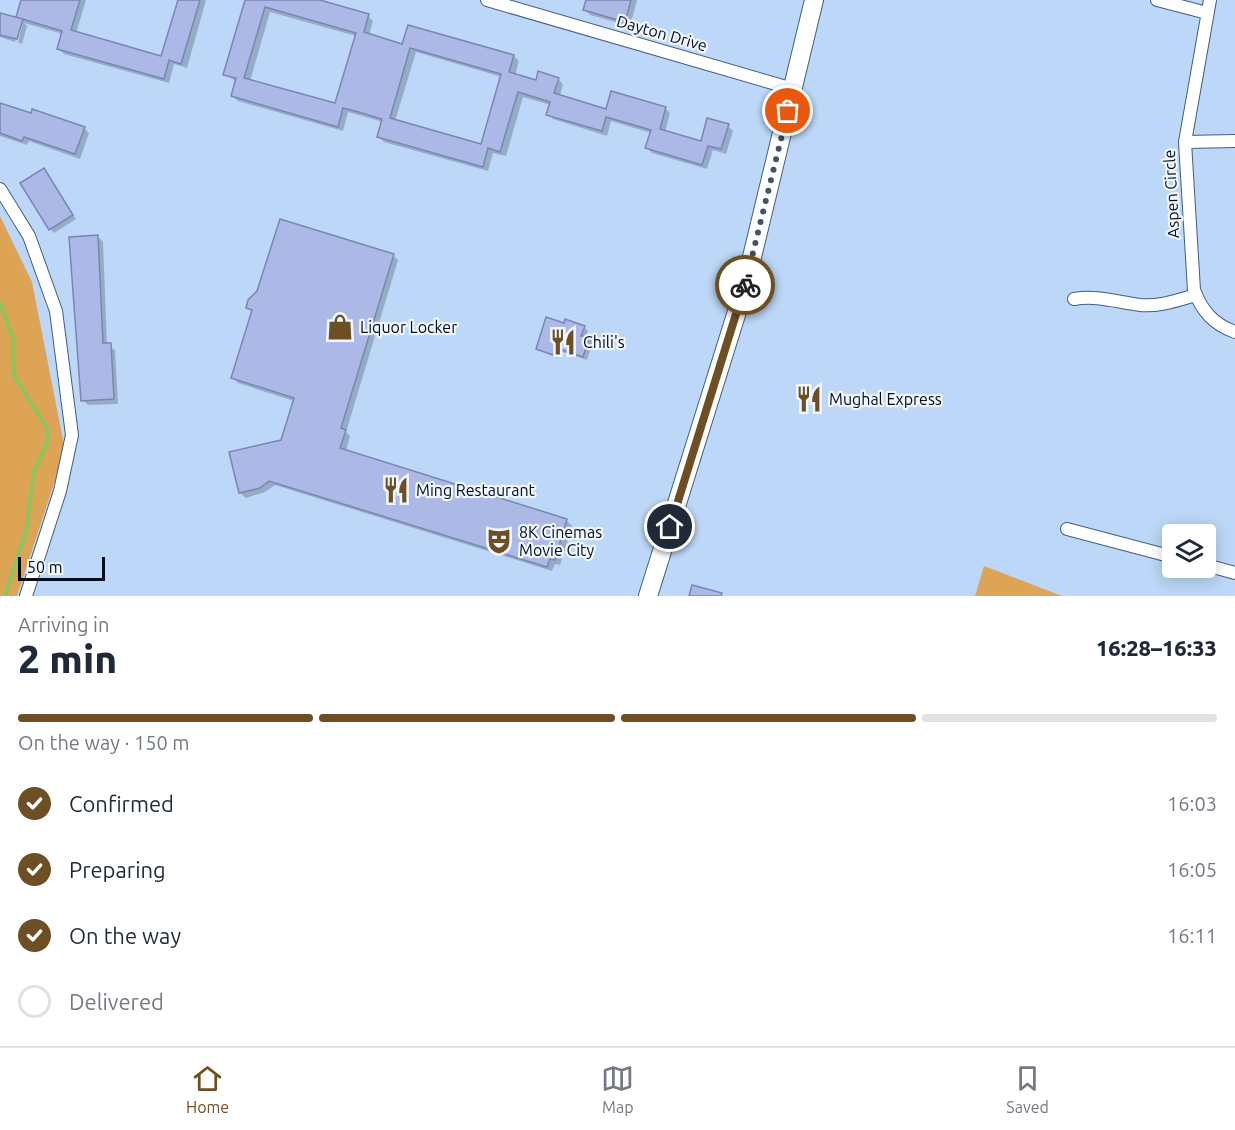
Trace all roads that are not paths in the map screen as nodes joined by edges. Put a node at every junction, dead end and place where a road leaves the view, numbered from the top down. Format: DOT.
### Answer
graph roads {
  1 [pos="488,0"];
  2 [pos="814,0"];
  3 [pos="1157,0"];
  4 [pos="1210,0"];
  5 [pos="1207,13"];
  6 [pos="793,89"];
  7 [pos="1235,141"];
  8 [pos="1185,142"];
  9 [pos="0,189"];
  10 [pos="1196,296"];
  11 [pos="1074,299"];
  12 [pos="1235,332"];
  13 [pos="1067,529"];
  14 [pos="1162,554"];
  15 [pos="1216,568"];
  16 [pos="1235,573"];
  17 [pos="26,596"];
  18 [pos="648,596"];
  1 -- 6 [label="street, Dayton Drive"];
  2 -- 6 [label="main road"];
  3 -- 5 [label="street"];
  4 -- 5 [label="street, Aspen Circle"];
  5 -- 8 [label="street, Aspen Circle"];
  6 -- 18 [label="main road"];
  7 -- 8 [label="street"];
  8 -- 10 [label="street, Aspen Circle"];
  9 -- 17 [label="street"];
  10 -- 11 [label="street"];
  10 -- 12 [label="street"];
  13 -- 14 [label="street"];
  15 -- 16 [label="street"];
}
